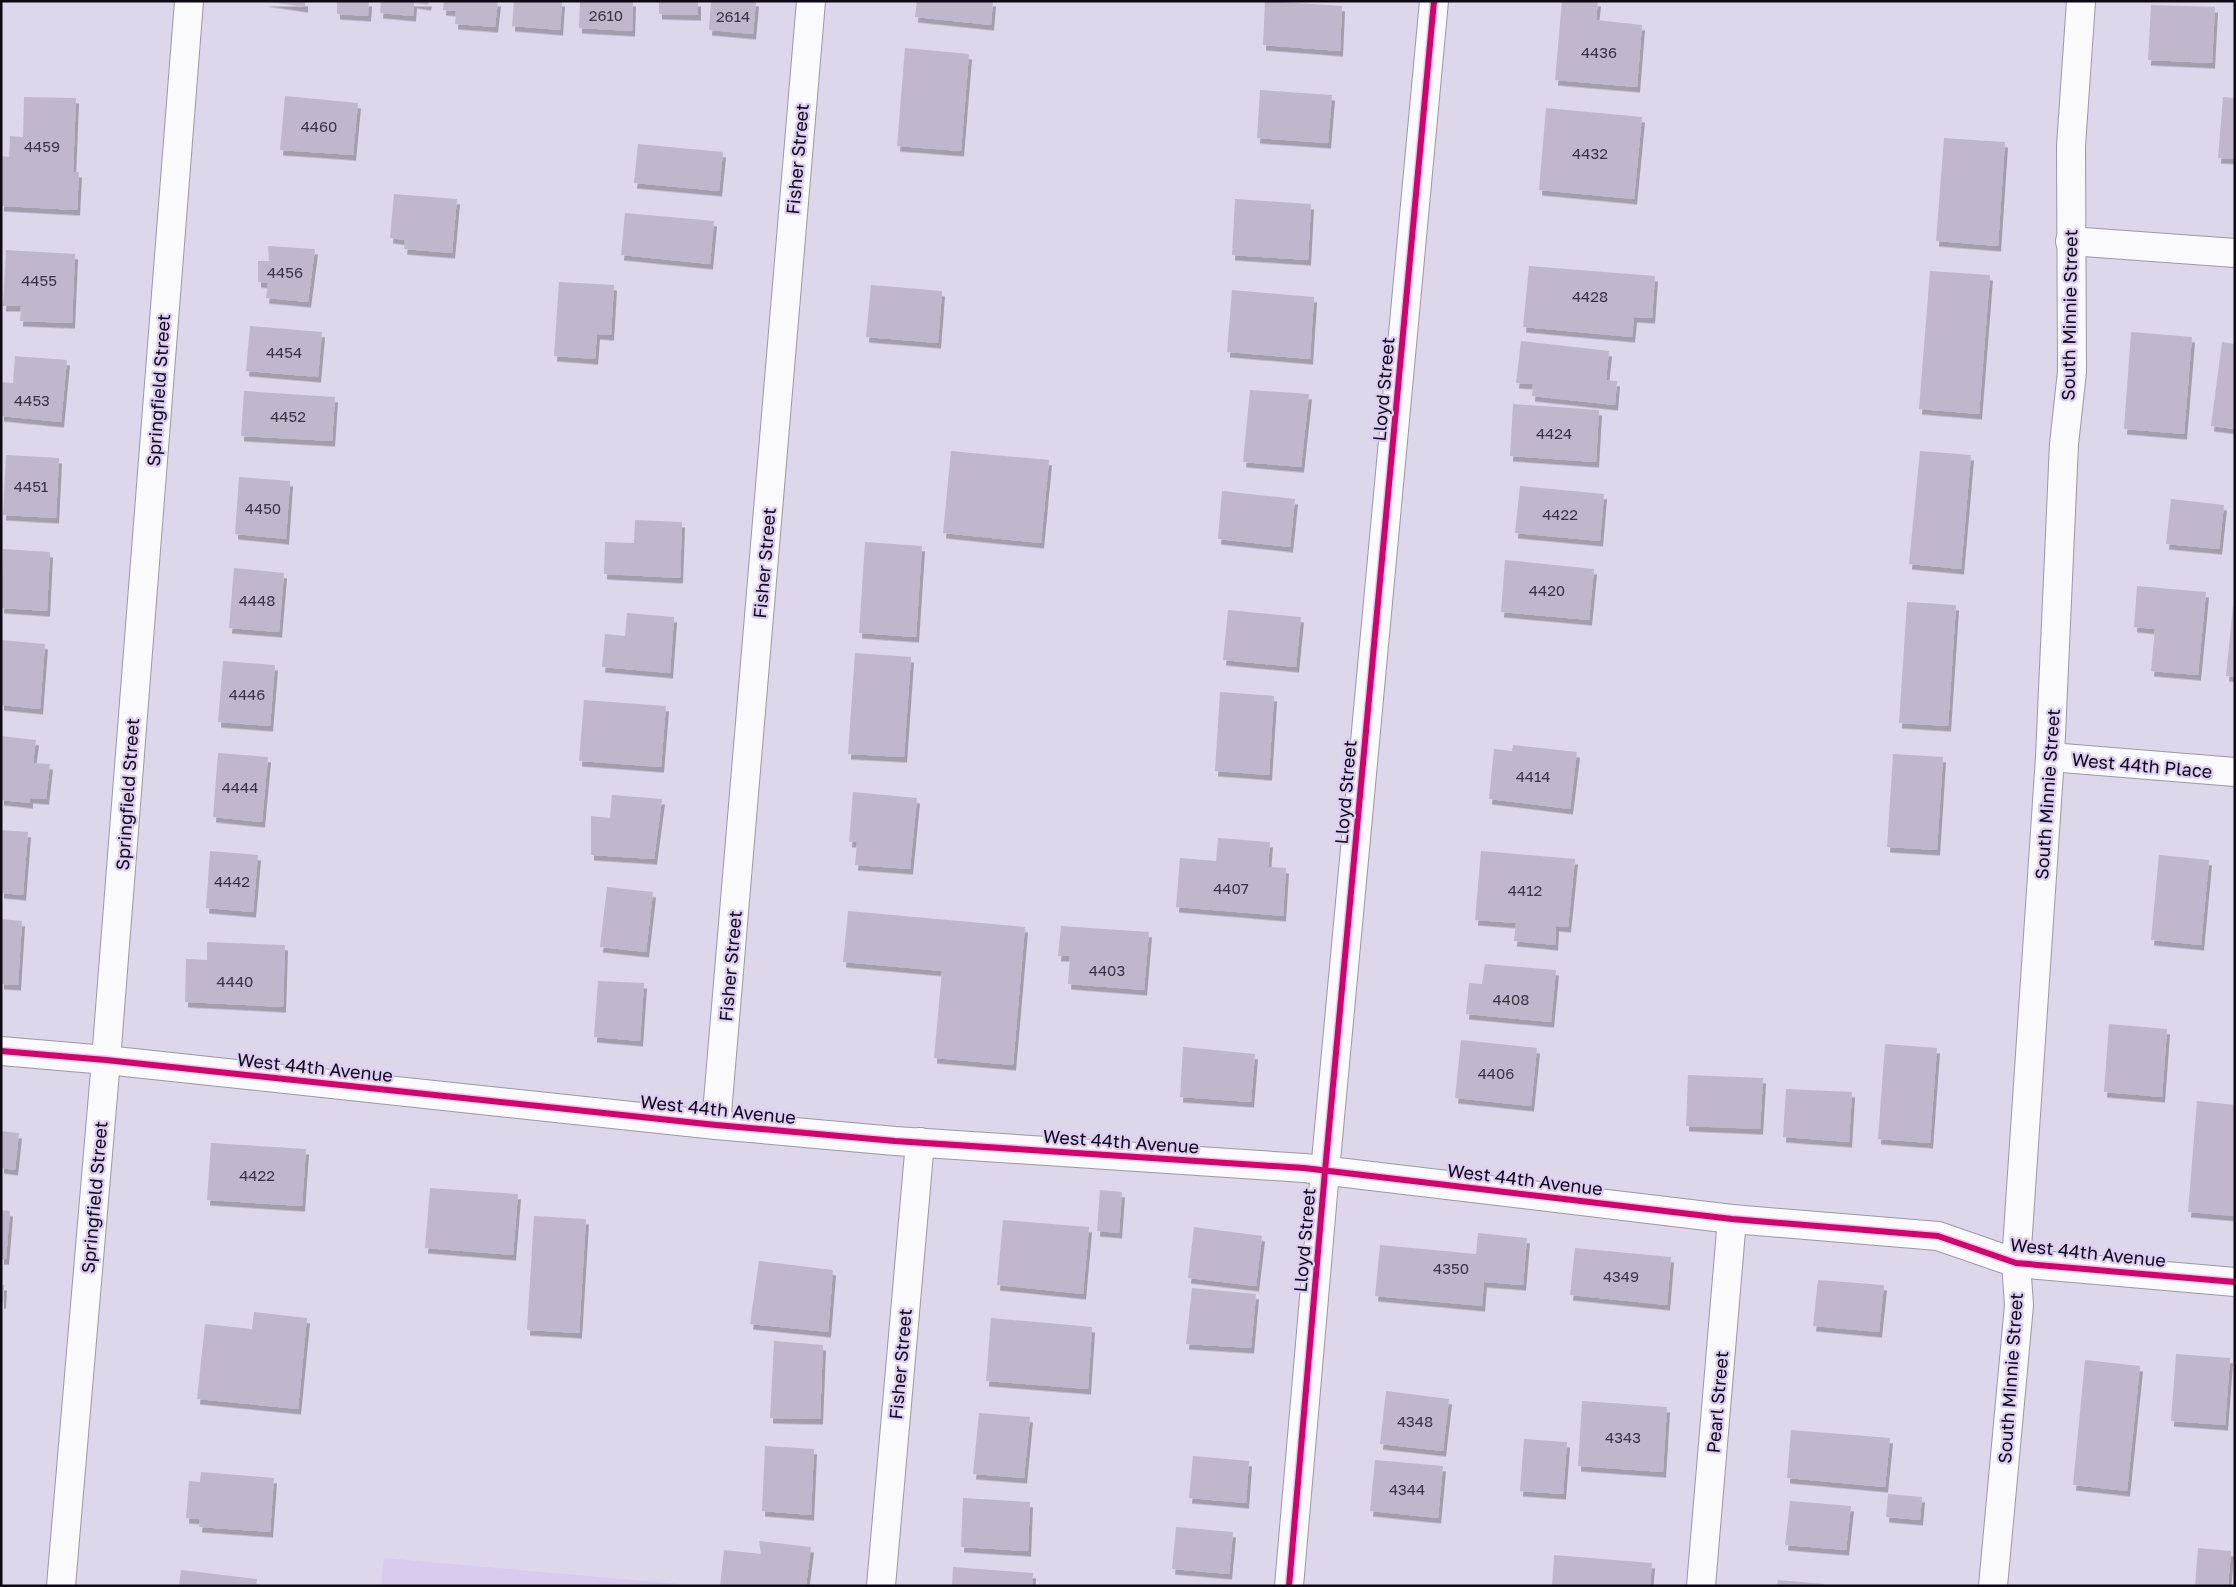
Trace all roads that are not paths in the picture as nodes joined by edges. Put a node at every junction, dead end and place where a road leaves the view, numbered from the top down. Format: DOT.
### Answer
graph roads {
  1 [pos="189,1"];
  2 [pos="811,1"];
  3 [pos="1434,1"];
  4 [pos="2082,1"];
  5 [pos="2070,241"];
  6 [pos="2235,253"];
  7 [pos="2050,757"];
  8 [pos="2235,772"];
  9 [pos="1,1051"];
  10 [pos="106,1060"];
  11 [pos="716,1124"];
  12 [pos="920,1142"];
  13 [pos="1325,1171"];
  14 [pos="1732,1219"];
  15 [pos="2016,1263"];
  16 [pos="2235,1282"];
  17 [pos="60,1586"];
  18 [pos="881,1586"];
  19 [pos="1289,1586"];
  20 [pos="1701,1586"];
  21 [pos="1993,1586"];
  1 -- 10 [label="street, Springfield Street"];
  2 -- 11 [label="street, Fisher Street"];
  3 -- 13 [label="street, Lloyd Street"];
  4 -- 5 [label="street, South Minnie Street"];
  5 -- 6 [label="street"];
  5 -- 7 [label="street, South Minnie Street"];
  7 -- 8 [label="street, West 44th Place"];
  7 -- 15 [label="street, South Minnie Street"];
  9 -- 10 [label="street, West 44th Avenue"];
  10 -- 11 [label="street, West 44th Avenue"];
  10 -- 17 [label="street, Springfield Street"];
  11 -- 12 [label="street, West 44th Avenue"];
  12 -- 13 [label="street, West 44th Avenue"];
  12 -- 18 [label="street, Fisher Street"];
  13 -- 14 [label="street, West 44th Avenue"];
  13 -- 19 [label="street, Lloyd Street"];
  14 -- 15 [label="street, West 44th Avenue"];
  14 -- 20 [label="street, Pearl Street"];
  15 -- 16 [label="street, West 44th Avenue"];
  15 -- 21 [label="street, South Minnie Street"];
}
